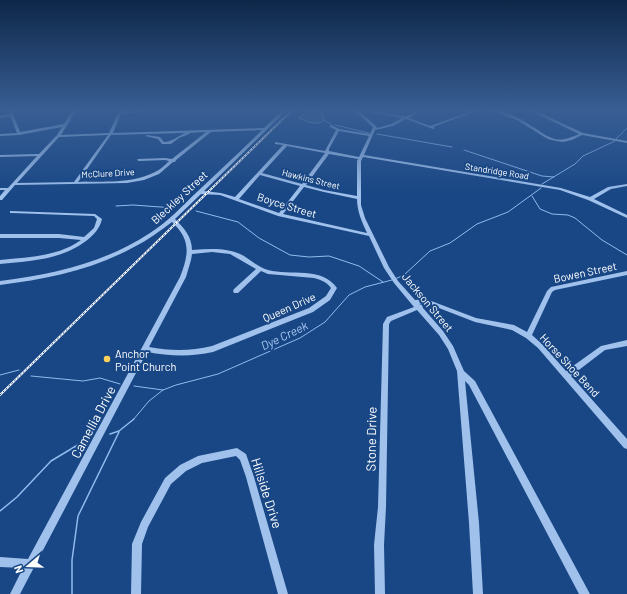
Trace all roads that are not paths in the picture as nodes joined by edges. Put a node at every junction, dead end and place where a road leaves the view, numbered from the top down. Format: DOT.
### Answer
graph roads {
  1 [pos="56,139"];
  2 [pos="107,139"];
  3 [pos="160,139"];
  4 [pos="178,139"];
  5 [pos="201,139"];
  6 [pos="256,139"];
  7 [pos="332,139"];
  8 [pos="370,139"];
  9 [pos="609,139"];
  10 [pos="627,142"];
  11 [pos="276,143"];
  12 [pos="286,145"];
  13 [pos="328,152"];
  14 [pos="41,155"];
  15 [pos="0,156"];
  16 [pos="360,157"];
  17 [pos="140,160"];
  18 [pos="174,161"];
  19 [pos="260,174"];
  20 [pos="75,183"];
  21 [pos="14,184"];
  22 [pos="627,185"];
  23 [pos="303,186"];
  24 [pos="0,189"];
  25 [pos="9,189"];
  26 [pos="199,192"];
  27 [pos="359,198"];
  28 [pos="0,199"];
  29 [pos="236,199"];
  30 [pos="590,199"];
  31 [pos="12,212"];
  32 [pos="280,215"];
  33 [pos="627,217"];
  34 [pos="172,219"];
  35 [pos="370,235"];
  36 [pos="0,236"];
  37 [pos="86,238"];
  38 [pos="191,252"];
  39 [pos="0,262"];
  40 [pos="260,269"];
  41 [pos="627,274"];
  42 [pos="0,283"];
  43 [pos="236,291"];
  44 [pos="417,305"];
  45 [pos="528,336"];
  46 [pos="627,343"];
  47 [pos="145,349"];
  48 [pos="461,371"];
  49 [pos="566,375"];
  50 [pos="627,445"];
  51 [pos="0,562"];
  52 [pos="31,564"];
  53 [pos="15,594"];
  54 [pos="136,594"];
  55 [pos="283,594"];
  56 [pos="380,594"];
  57 [pos="478,594"];
  58 [pos="585,594"];
  1 -- 14 [label="street"];
  2 -- 20 [label="street"];
  3 -- 4 [label="street"];
  5 -- 18 [label="street, McClure Drive"];
  6 -- 26 [label="street, Bleckley Street"];
  7 -- 13 [label="street"];
  8 -- 16 [label="street, Jackson Street"];
  9 -- 10 [label="street"];
  11 -- 12 [label="street, Standridge Road"];
  12 -- 13 [label="street, Standridge Road"];
  12 -- 19 [label="street"];
  13 -- 16 [label="street, Standridge Road"];
  13 -- 23 [label="street"];
  14 -- 15 [label="street"];
  14 -- 21 [label="street"];
  16 -- 27 [label="street, Jackson Street"];
  16 -- 30 [label="street, Standridge Road"];
  17 -- 18 [label="street"];
  18 -- 20 [label="street, McClure Drive"];
  19 -- 23 [label="street, Hawkins Street"];
  19 -- 29 [label="street"];
  20 -- 21 [label="street, McClure Drive"];
  21 -- 25 [label="street"];
  22 -- 30 [label="street"];
  23 -- 27 [label="street, Hawkins Street"];
  23 -- 32 [label="street"];
  24 -- 25 [label="street"];
  25 -- 28 [label="street"];
  26 -- 29 [label="street, Boyce Street"];
  26 -- 34 [label="street, Bleckley Street"];
  27 -- 35 [label="street, Jackson Street"];
  29 -- 32 [label="street, Boyce Street"];
  30 -- 33 [label="street, Standridge Road"];
  31 -- 37 [label="street"];
  32 -- 35 [label="street, Boyce Street"];
  34 -- 38 [label="street"];
  34 -- 42 [label="street, Bleckley Street"];
  35 -- 44 [label="street, Jackson Street"];
  36 -- 37 [label="street"];
  37 -- 39 [label="street"];
  38 -- 40 [label="street, Queen Drive"];
  38 -- 47 [label="street, Camellia Drive"];
  40 -- 43 [label="street"];
  40 -- 47 [label="street, Queen Drive"];
  41 -- 45 [label="street, Bowen Street"];
  44 -- 45 [label="street, Horse Shoe Bend"];
  44 -- 48 [label="street, Jackson Street"];
  44 -- 56 [label="street, Stone Drive"];
  45 -- 49 [label="street, Horse Shoe Bend"];
  46 -- 49 [label="street"];
  47 -- 52 [label="street, Camellia Drive"];
  48 -- 57 [label="street, Jackson Street"];
  48 -- 58 [label="street"];
  49 -- 50 [label="street, Horse Shoe Bend"];
  51 -- 52 [label="street"];
  52 -- 53 [label="street, Camellia Drive"];
  54 -- 55 [label="street, Hillside Drive"];
}
